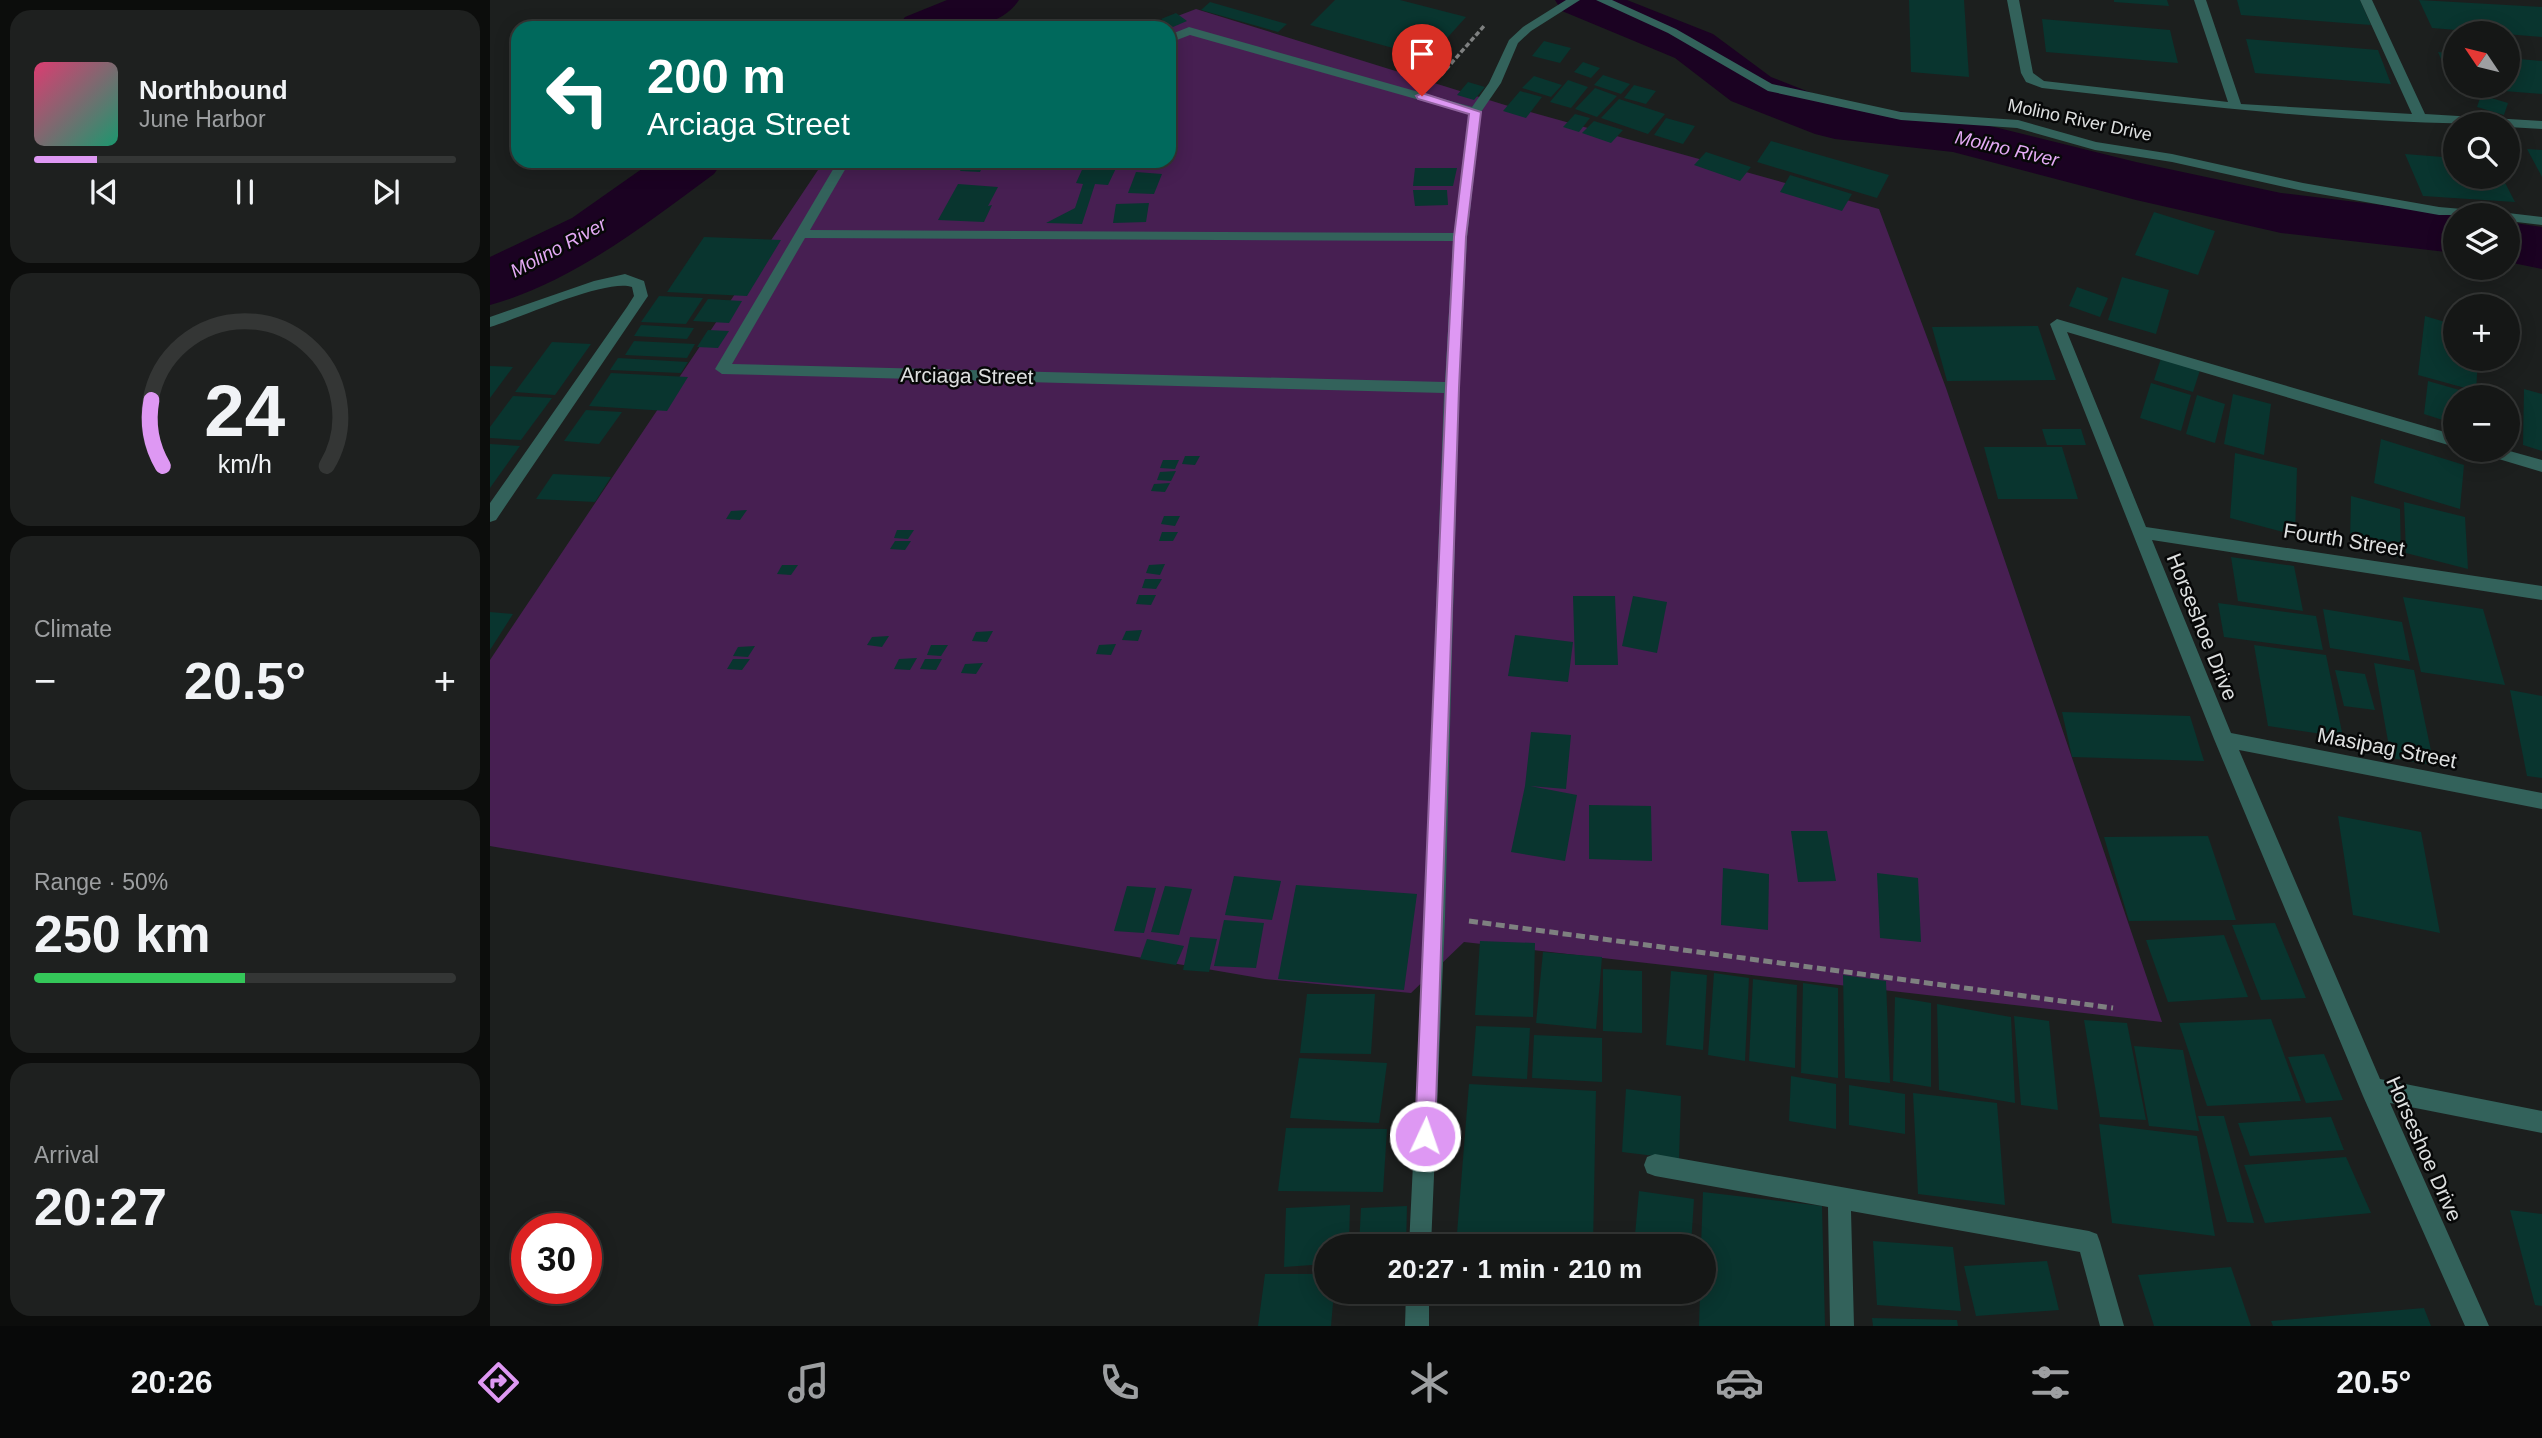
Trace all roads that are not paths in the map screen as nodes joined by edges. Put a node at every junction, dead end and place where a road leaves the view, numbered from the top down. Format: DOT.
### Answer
graph roads {
  1 [pos="1574,0"];
  2 [pos="1602,0"];
  3 [pos="2013,0"];
  4 [pos="2200,0"];
  5 [pos="2366,0"];
  6 [pos="1176,36"];
  7 [pos="2236,107"];
  8 [pos="1475,112"];
  9 [pos="2420,118"];
  10 [pos="2542,125"];
  11 [pos="840,168"];
  12 [pos="2443,210"];
  13 [pos="2520,219"];
  14 [pos="2542,221"];
  15 [pos="801,234"];
  16 [pos="1460,237"];
  17 [pos="490,323"];
  18 [pos="1452,388"];
  19 [pos="2443,437"];
  20 [pos="2520,460"];
  21 [pos="2542,466"];
  22 [pos="490,516"];
  23 [pos="2139,531"];
  24 [pos="2542,593"];
  25 [pos="2223,739"];
  26 [pos="2542,802"];
  27 [pos="2371,1087"];
  28 [pos="2542,1122"];
  29 [pos="1655,1165"];
  30 [pos="1839,1199"];
  31 [pos="1421,1234"];
  32 [pos="1417,1304"];
  33 [pos="1416,1326"];
  34 [pos="1843,1326"];
  35 [pos="2112,1326"];
  36 [pos="2477,1326"];
  1 -- 8 [label="street"];
  2 -- 12 [label="street, Molino River Drive"];
  3 -- 7 [label="street"];
  4 -- 7 [label="street"];
  5 -- 9 [label="street"];
  6 -- 8 [label="street"];
  7 -- 9 [label="street"];
  8 -- 16 [label="street"];
  9 -- 10 [label="street"];
  11 -- 15 [label="street, Arciaga Street"];
  13 -- 14 [label="street"];
  15 -- 16 [label="street"];
  15 -- 18 [label="street, Arciaga Street"];
  16 -- 18 [label="street"];
  17 -- 22 [label="street"];
  18 -- 31 [label="street"];
  19 -- 23 [label="street, Horseshoe Drive"];
  20 -- 21 [label="street"];
  23 -- 24 [label="street, Fourth Street"];
  23 -- 25 [label="street, Horseshoe Drive"];
  25 -- 26 [label="street, Masipag Street"];
  25 -- 27 [label="street, Horseshoe Drive"];
  27 -- 28 [label="street"];
  27 -- 36 [label="street, Horseshoe Drive"];
  29 -- 30 [label="street"];
  30 -- 34 [label="street"];
  30 -- 35 [label="street"];
  32 -- 33 [label="street"];
}
